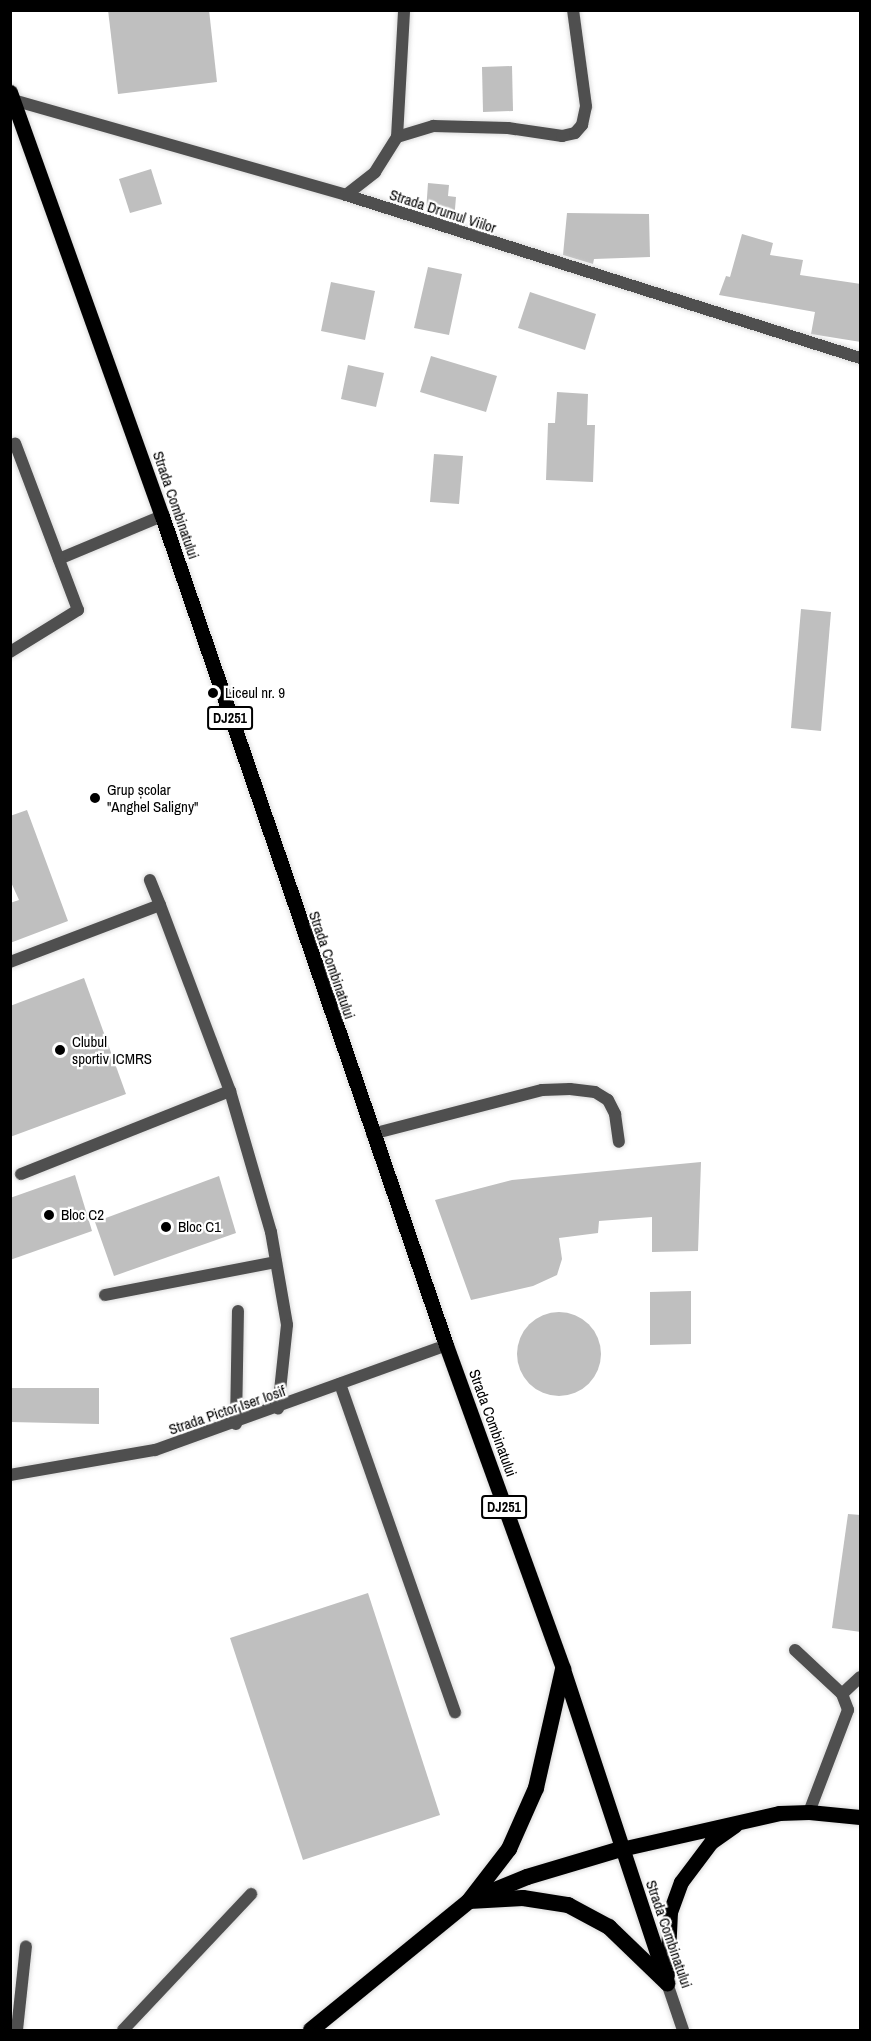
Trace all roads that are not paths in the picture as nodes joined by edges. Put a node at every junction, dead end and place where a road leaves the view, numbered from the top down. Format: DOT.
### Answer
graph roads {
  1 [pos="404,10"];
  2 [pos="573,10"];
  3 [pos="12,96"];
  4 [pos="397,137"];
  5 [pos="346,195"];
  6 [pos="861,358"];
  7 [pos="15,442"];
  8 [pos="162,516"];
  9 [pos="59,559"];
  10 [pos="10,652"];
  11 [pos="150,880"];
  12 [pos="160,906"];
  13 [pos="10,962"];
  14 [pos="230,1091"];
  15 [pos="372,1134"];
  16 [pos="619,1142"];
  17 [pos="21,1174"];
  18 [pos="276,1262"];
  19 [pos="105,1295"];
  20 [pos="238,1311"];
  21 [pos="446,1345"];
  22 [pos="340,1384"];
  23 [pos="278,1409"];
  24 [pos="236,1424"];
  25 [pos="10,1475"];
  26 [pos="795,1650"];
  27 [pos="563,1669"];
  28 [pos="861,1677"];
  29 [pos="842,1694"];
  30 [pos="455,1712"];
  31 [pos="809,1812"];
  32 [pos="861,1817"];
  33 [pos="742,1820"];
  34 [pos="621,1849"];
  35 [pos="251,1893"];
  36 [pos="469,1901"];
  37 [pos="26,1946"];
  38 [pos="667,1983"];
  39 [pos="17,2031"];
  40 [pos="123,2031"];
  41 [pos="311,2031"];
  42 [pos="683,2031"];
  1 -- 4 [label="street"];
  2 -- 4 [label="street"];
  3 -- 5 [label="street, Strada Drumul Viilor"];
  3 -- 8 [label="main road, Strada Combinatului / DJ251"];
  4 -- 5 [label="street"];
  5 -- 6 [label="street, Strada Drumul Viilor"];
  7 -- 9 [label="street"];
  8 -- 9 [label="street"];
  8 -- 15 [label="main road, Strada Combinatului / DJ251"];
  9 -- 10 [label="street"];
  11 -- 12 [label="street"];
  12 -- 13 [label="street"];
  12 -- 14 [label="street"];
  14 -- 17 [label="street"];
  14 -- 18 [label="street"];
  15 -- 16 [label="street"];
  15 -- 21 [label="main road, Strada Combinatului / DJ251"];
  18 -- 19 [label="street"];
  18 -- 23 [label="street"];
  20 -- 24 [label="street"];
  21 -- 22 [label="street, Strada Pictor Iser Iosif"];
  21 -- 27 [label="main road, Strada Combinatului / DJ251"];
  22 -- 23 [label="street, Strada Pictor Iser Iosif"];
  22 -- 30 [label="street"];
  23 -- 24 [label="street, Strada Pictor Iser Iosif"];
  24 -- 25 [label="street, Strada Pictor Iser Iosif"];
  26 -- 29 [label="street"];
  27 -- 34 [label="main road, Strada Combinatului / DJ251"];
  27 -- 36 [label="highway"];
  28 -- 29 [label="street"];
  29 -- 31 [label="street"];
  31 -- 32 [label="main road"];
  31 -- 33 [label="main road"];
  33 -- 34 [label="main road"];
  33 -- 38 [label="main road"];
  34 -- 36 [label="highway"];
  34 -- 38 [label="main road, Strada Combinatului / DJ251"];
  35 -- 40 [label="street"];
  36 -- 38 [label="highway"];
  36 -- 41 [label="highway"];
  37 -- 39 [label="street"];
  38 -- 42 [label="street, Strada Combinatului"];
}
